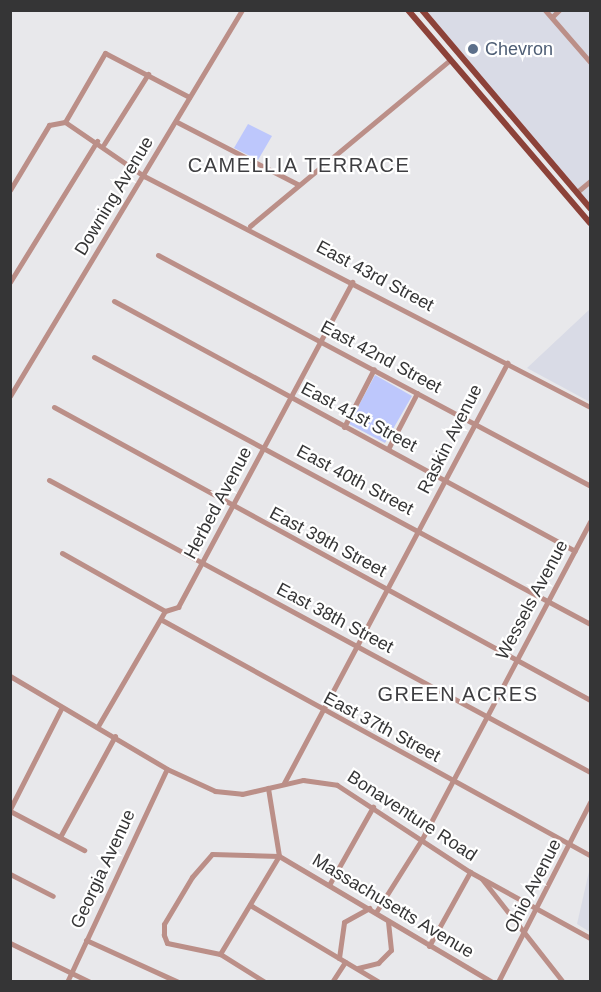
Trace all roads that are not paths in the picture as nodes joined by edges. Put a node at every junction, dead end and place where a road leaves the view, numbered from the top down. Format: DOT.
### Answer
graph roads {
  1 [pos="242,10"];
  2 [pos="408,10"];
  3 [pos="545,10"];
  4 [pos="559,10"];
  5 [pos="423,12"];
  6 [pos="552,17"];
  7 [pos="415,19"];
  8 [pos="450,60"];
  9 [pos="591,62"];
  10 [pos="148,74"];
  11 [pos="189,97"];
  12 [pos="65,122"];
  13 [pos="177,122"];
  14 [pos="525,133"];
  15 [pos="518,139"];
  16 [pos="97,141"];
  17 [pos="104,144"];
  18 [pos="144,176"];
  19 [pos="591,181"];
  20 [pos="299,185"];
  21 [pos="10,189"];
  22 [pos="577,192"];
  23 [pos="591,208"];
  24 [pos="591,223"];
  25 [pos="250,226"];
  26 [pos="158,255"];
  27 [pos="10,282"];
  28 [pos="352,282"];
  29 [pos="114,301"];
  30 [pos="322,343"];
  31 [pos="94,357"];
  32 [pos="507,363"];
  33 [pos="374,369"];
  34 [pos="417,393"];
  35 [pos="10,396"];
  36 [pos="292,398"];
  37 [pos="54,407"];
  38 [pos="591,407"];
  39 [pos="475,423"];
  40 [pos="344,427"];
  41 [pos="264,448"];
  42 [pos="388,449"];
  43 [pos="49,480"];
  44 [pos="445,481"];
  45 [pos="591,486"];
  46 [pos="232,508"];
  47 [pos="591,522"];
  48 [pos="419,531"];
  49 [pos="575,551"];
  50 [pos="63,553"];
  51 [pos="203,564"];
  52 [pos="385,590"];
  53 [pos="549,602"];
  54 [pos="165,611"];
  55 [pos="162,620"];
  56 [pos="591,624"];
  57 [pos="356,646"];
  58 [pos="518,662"];
  59 [pos="10,675"];
  60 [pos="591,700"];
  61 [pos="62,707"];
  62 [pos="322,712"];
  63 [pos="487,717"];
  64 [pos="98,726"];
  65 [pos="115,736"];
  66 [pos="167,769"];
  67 [pos="591,772"];
  68 [pos="452,782"];
  69 [pos="284,783"];
  70 [pos="268,788"];
  71 [pos="591,802"];
  72 [pos="373,807"];
  73 [pos="10,810"];
  74 [pos="60,837"];
  75 [pos="422,839"];
  76 [pos="571,845"];
  77 [pos="84,850"];
  78 [pos="591,855"];
  79 [pos="279,856"];
  80 [pos="470,872"];
  81 [pos="10,874"];
  82 [pos="481,878"];
  83 [pos="329,885"];
  84 [pos="53,896"];
  85 [pos="250,905"];
  86 [pos="369,908"];
  87 [pos="538,908"];
  88 [pos="376,912"];
  89 [pos="385,918"];
  90 [pos="525,937"];
  91 [pos="591,939"];
  92 [pos="86,940"];
  93 [pos="10,943"];
  94 [pos="429,946"];
  95 [pos="220,954"];
  96 [pos="342,960"];
  97 [pos="356,968"];
  98 [pos="71,972"];
  99 [pos="67,981"];
  100 [pos="90,981"];
  101 [pos="178,981"];
  102 [pos="265,981"];
  103 [pos="332,981"];
  104 [pos="379,981"];
  105 [pos="492,981"];
  106 [pos="498,981"];
  107 [pos="563,981"];
  1 -- 11 [label="street, Downing Avenue"];
  2 -- 7 [label="main road"];
  3 -- 6 [label="street"];
  4 -- 6 [label="street"];
  5 -- 7 [label="main road"];
  5 -- 14 [label="main road"];
  6 -- 9 [label="street"];
  7 -- 8 [label="main road"];
  8 -- 15 [label="main road"];
  8 -- 20 [label="street"];
  10 -- 11 [label="street"];
  10 -- 12 [label="street"];
  10 -- 17 [label="street"];
  11 -- 13 [label="street, Downing Avenue"];
  12 -- 16 [label="street, East 43rd Street"];
  12 -- 21 [label="street"];
  13 -- 18 [label="street, Downing Avenue"];
  13 -- 20 [label="street"];
  14 -- 15 [label="main road"];
  14 -- 22 [label="main road"];
  15 -- 24 [label="main road"];
  16 -- 17 [label="street, East 43rd Street"];
  16 -- 27 [label="street"];
  17 -- 18 [label="street, East 43rd Street"];
  18 -- 25 [label="street, East 43rd Street"];
  18 -- 35 [label="street, Downing Avenue"];
  19 -- 22 [label="street"];
  20 -- 25 [label="street"];
  22 -- 23 [label="main road"];
  25 -- 28 [label="street, East 43rd Street"];
  26 -- 30 [label="street, East 42nd Street"];
  28 -- 30 [label="street, Herbed Avenue"];
  28 -- 32 [label="street, East 43rd Street"];
  29 -- 36 [label="street, East 41st Street"];
  30 -- 33 [label="street, East 42nd Street"];
  30 -- 36 [label="street, Herbed Avenue"];
  31 -- 41 [label="street, East 40th Street"];
  32 -- 38 [label="street, East 43rd Street"];
  32 -- 39 [label="street, Raskin Avenue"];
  33 -- 34 [label="street, East 42nd Street"];
  33 -- 40 [label="street"];
  34 -- 39 [label="street, East 42nd Street"];
  34 -- 42 [label="street"];
  36 -- 40 [label="street, East 41st Street"];
  36 -- 41 [label="street, Herbed Avenue"];
  37 -- 46 [label="street, East 39th Street"];
  39 -- 44 [label="street, Raskin Avenue"];
  39 -- 45 [label="street, East 42nd Street"];
  40 -- 42 [label="street, East 41st Street"];
  41 -- 46 [label="street, Herbed Avenue"];
  41 -- 48 [label="street, East 40th Street"];
  42 -- 44 [label="street, East 41st Street"];
  43 -- 51 [label="street, East 38th Street"];
  44 -- 48 [label="street, Raskin Avenue"];
  44 -- 49 [label="street, East 41st Street"];
  46 -- 51 [label="street, Herbed Avenue"];
  46 -- 52 [label="street, East 39th Street"];
  47 -- 49 [label="street, Wessels Avenue"];
  48 -- 52 [label="street, Raskin Avenue"];
  48 -- 53 [label="street, East 40th Street"];
  49 -- 53 [label="street, Wessels Avenue"];
  50 -- 54 [label="street"];
  51 -- 54 [label="street, Herbed Avenue"];
  51 -- 57 [label="street, East 38th Street"];
  52 -- 57 [label="street, Raskin Avenue"];
  52 -- 58 [label="street, East 39th Street"];
  53 -- 56 [label="street, East 40th Street"];
  53 -- 58 [label="street, Wessels Avenue"];
  54 -- 55 [label="street"];
  55 -- 62 [label="street, East 37th Street"];
  55 -- 64 [label="street"];
  57 -- 62 [label="street, Raskin Avenue"];
  57 -- 63 [label="street, East 38th Street"];
  58 -- 60 [label="street, East 39th Street"];
  58 -- 63 [label="street, Wessels Avenue"];
  59 -- 61 [label="street, Bonaventure Road"];
  61 -- 64 [label="street, Bonaventure Road"];
  61 -- 73 [label="street"];
  62 -- 68 [label="street, East 37th Street"];
  62 -- 69 [label="street, Raskin Avenue"];
  63 -- 67 [label="street, East 38th Street"];
  63 -- 68 [label="street, Wessels Avenue"];
  64 -- 65 [label="street, Bonaventure Road"];
  65 -- 66 [label="street, Bonaventure Road"];
  65 -- 74 [label="street"];
  66 -- 70 [label="street, Bonaventure Road"];
  66 -- 92 [label="street, Georgia Avenue"];
  68 -- 75 [label="street, Wessels Avenue"];
  68 -- 76 [label="street, East 37th Street"];
  69 -- 70 [label="street, Bonaventure Road"];
  69 -- 72 [label="street, Bonaventure Road"];
  70 -- 79 [label="street"];
  71 -- 76 [label="street, Ohio Avenue"];
  72 -- 75 [label="street, Bonaventure Road"];
  72 -- 83 [label="street"];
  73 -- 74 [label="street"];
  74 -- 77 [label="street"];
  75 -- 80 [label="street, Bonaventure Road"];
  75 -- 88 [label="street, Wessels Avenue"];
  76 -- 78 [label="street, East 37th Street"];
  76 -- 87 [label="street, Ohio Avenue"];
  79 -- 83 [label="street, Massachusetts Avenue"];
  79 -- 85 [label="street"];
  79 -- 95 [label="street"];
  80 -- 82 [label="street, Bonaventure Road"];
  80 -- 94 [label="street"];
  81 -- 84 [label="street"];
  82 -- 87 [label="street"];
  82 -- 90 [label="street, Bonaventure Road"];
  83 -- 86 [label="street, Massachusetts Avenue"];
  85 -- 95 [label="street"];
  85 -- 96 [label="street"];
  86 -- 88 [label="street, Massachusetts Avenue"];
  86 -- 96 [label="street"];
  87 -- 90 [label="street, Ohio Avenue"];
  87 -- 91 [label="street"];
  88 -- 89 [label="street, Massachusetts Avenue"];
  89 -- 94 [label="street, Massachusetts Avenue"];
  89 -- 97 [label="street"];
  90 -- 106 [label="street, Ohio Avenue"];
  90 -- 107 [label="street, Bonaventure Road"];
  92 -- 98 [label="street, Georgia Avenue"];
  92 -- 101 [label="street"];
  93 -- 98 [label="street"];
  94 -- 105 [label="street, Massachusetts Avenue"];
  95 -- 102 [label="street"];
  96 -- 97 [label="street"];
  96 -- 103 [label="street"];
  97 -- 104 [label="street"];
  98 -- 99 [label="street, Georgia Avenue"];
  98 -- 100 [label="street"];
}
